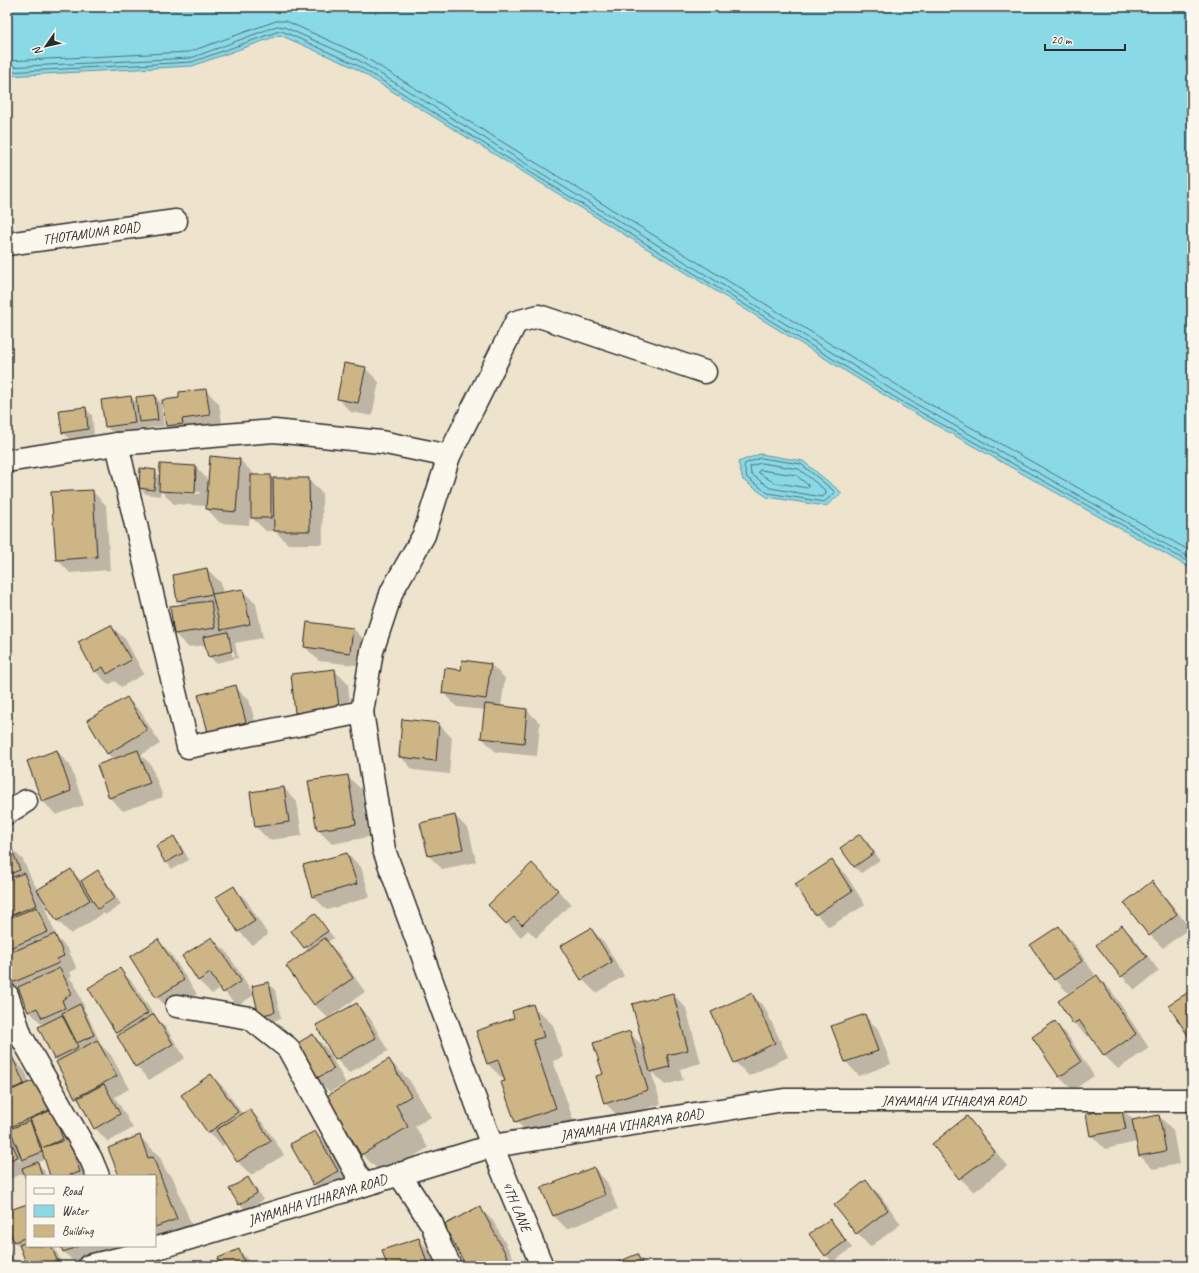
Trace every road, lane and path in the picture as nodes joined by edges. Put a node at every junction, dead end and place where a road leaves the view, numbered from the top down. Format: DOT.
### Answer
graph roads {
  1 [pos="176,221"];
  2 [pos="7,244"];
  3 [pos="705,372"];
  4 [pos="117,444"];
  5 [pos="449,456"];
  6 [pos="7,461"];
  7 [pos="362,712"];
  8 [pos="26,801"];
  9 [pos="7,813"];
  10 [pos="7,995"];
  11 [pos="177,1006"];
  12 [pos="1192,1100"];
  13 [pos="492,1146"];
  14 [pos="399,1174"];
  15 [pos="98,1175"];
  16 [pos="363,1185"];
  17 [pos="156,1243"];
  18 [pos="143,1247"];
  19 [pos="129,1251"];
  20 [pos="102,1265"];
  21 [pos="450,1266"];
  22 [pos="542,1266"];
  1 -- 2 [label="street, THOTAMUNA ROAD"];
  3 -- 5 [label="street, 4TH LANE"];
  4 -- 5 [label="street"];
  4 -- 6 [label="street"];
  4 -- 7 [label="street"];
  5 -- 7 [label="street, 4TH LANE"];
  7 -- 13 [label="street, 4TH LANE"];
  8 -- 9 [label="street"];
  10 -- 15 [label="street"];
  11 -- 16 [label="street"];
  12 -- 13 [label="street, JAYAMAHA VIHARAYA ROAD"];
  13 -- 14 [label="street, JAYAMAHA VIHARAYA ROAD"];
  13 -- 22 [label="street, 4TH LANE"];
  14 -- 16 [label="street, JAYAMAHA VIHARAYA ROAD"];
  14 -- 21 [label="street"];
  16 -- 17 [label="street, JAYAMAHA VIHARAYA ROAD"];
  18 -- 19 [label="street, JAYAMAHA VIHARAYA ROAD"];
  19 -- 20 [label="street, JAYAMAHA VIHARAYA ROAD"];
}
